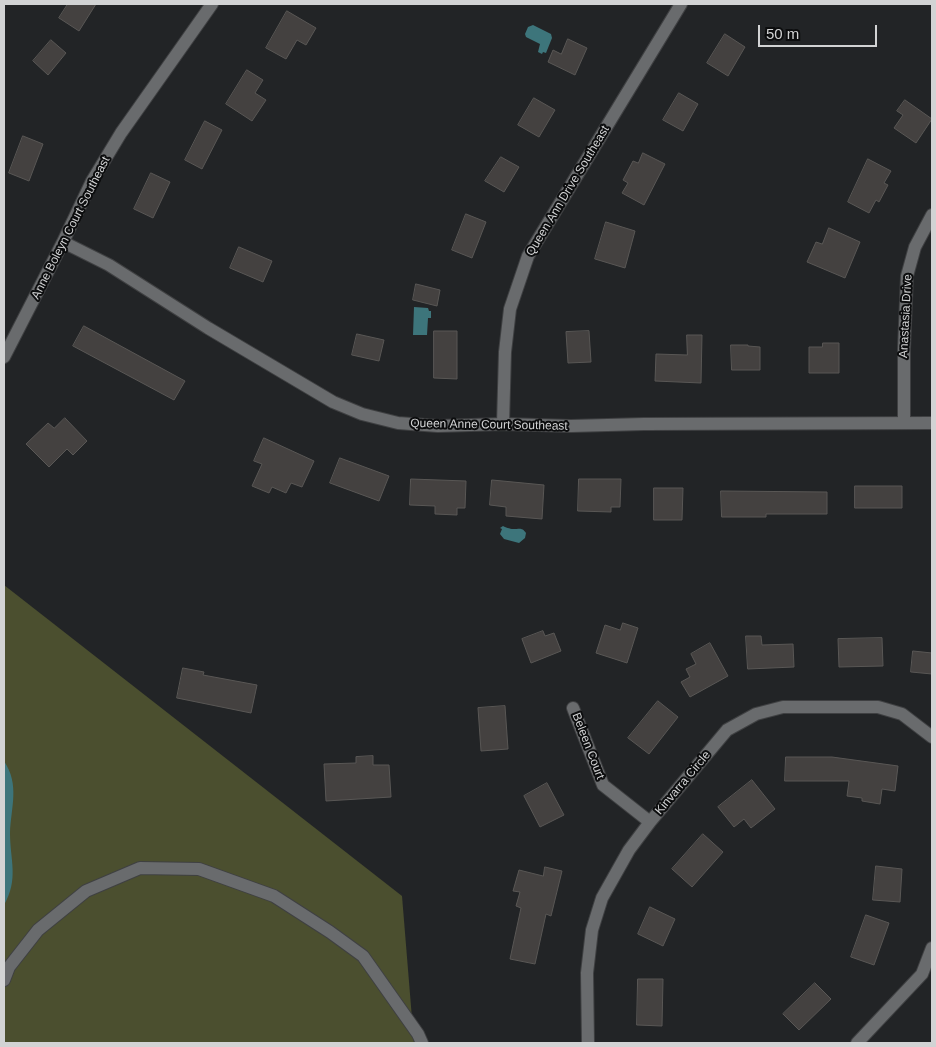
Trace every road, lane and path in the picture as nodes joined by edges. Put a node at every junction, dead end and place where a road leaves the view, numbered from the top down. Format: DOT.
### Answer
graph roads {
  1 [pos="212,4"];
  2 [pos="681,4"];
  3 [pos="932,215"];
  4 [pos="63,242"];
  5 [pos="4,357"];
  6 [pos="904,423"];
  7 [pos="503,424"];
  8 [pos="932,424"];
  9 [pos="573,708"];
  10 [pos="932,736"];
  11 [pos="650,822"];
  12 [pos="932,948"];
  13 [pos="4,980"];
  14 [pos="422,1043"];
  15 [pos="588,1043"];
  16 [pos="857,1043"];
  1 -- 4 [label="street, Anne Boleyn Court Southeast"];
  2 -- 7 [label="street, Queen Ann Drive Southeast"];
  3 -- 6 [label="street, Anastasia Drive"];
  4 -- 5 [label="street, Anne Boleyn Court Southeast"];
  4 -- 7 [label="street, Queen Anne Court Southeast"];
  6 -- 7 [label="street, Queen Anne Court Southeast"];
  6 -- 8 [label="street, Queen Anne Court Southeast"];
  9 -- 11 [label="street, Beleen Court"];
  10 -- 11 [label="street, Kinvarra Circle"];
  11 -- 15 [label="street, Kinvarra Circle"];
  12 -- 16 [label="street"];
  13 -- 14 [label="street"];
}
